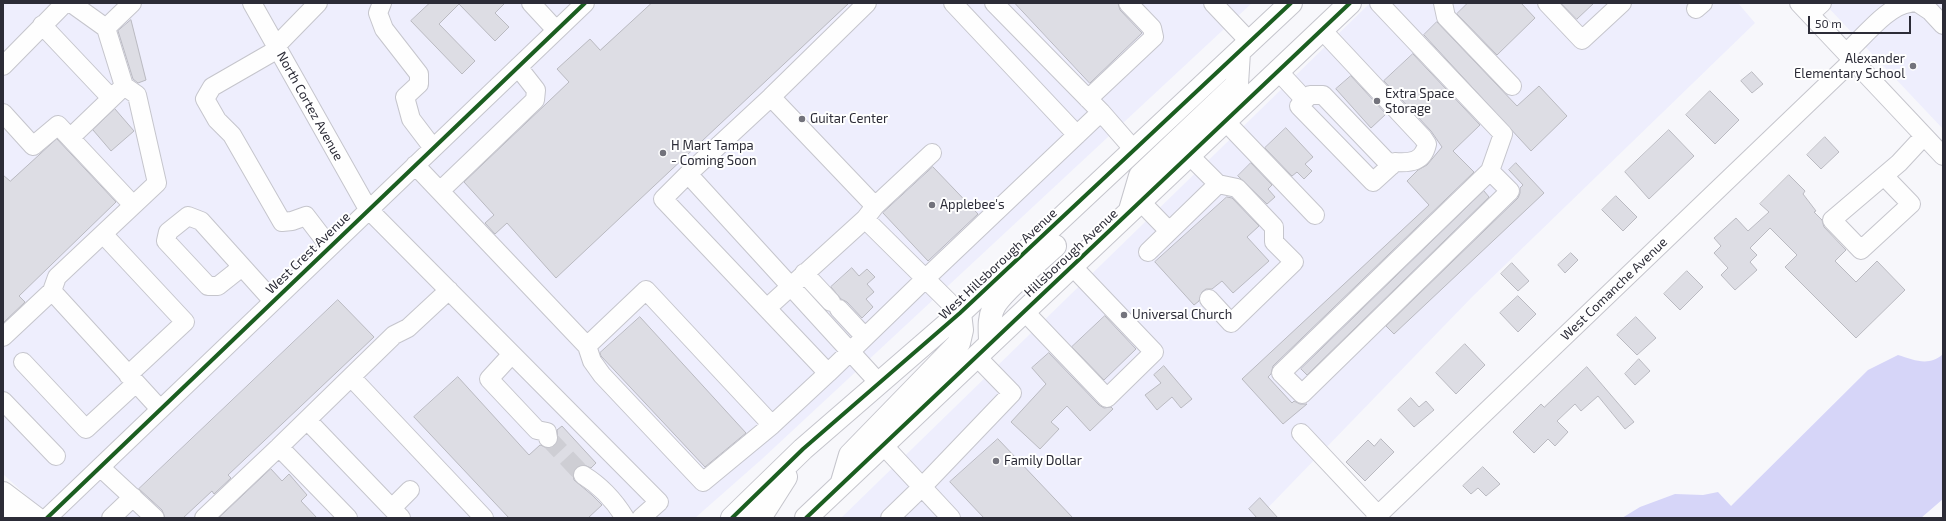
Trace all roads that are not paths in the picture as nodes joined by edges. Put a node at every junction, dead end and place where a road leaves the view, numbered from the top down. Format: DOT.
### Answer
graph roads {
  1 [pos="65,3"];
  2 [pos="71,3"];
  3 [pos="132,3"];
  4 [pos="252,3"];
  5 [pos="318,3"];
  6 [pos="382,3"];
  7 [pos="530,3"];
  8 [pos="585,3"];
  9 [pos="867,3"];
  10 [pos="953,3"];
  11 [pos="994,3"];
  12 [pos="1128,3"];
  13 [pos="1213,3"];
  14 [pos="1291,3"];
  15 [pos="1350,3"];
  16 [pos="1379,3"];
  17 [pos="1443,3"];
  18 [pos="1547,3"];
  19 [pos="1622,3"];
  20 [pos="1910,3"];
  21 [pos="1918,3"];
  22 [pos="1810,7"];
  23 [pos="42,25"];
  24 [pos="1943,25"];
  25 [pos="106,28"];
  26 [pos="556,30"];
  27 [pos="1322,30"];
  28 [pos="277,47"];
  29 [pos="1245,47"];
  30 [pos="1849,57"];
  31 [pos="3,66"];
  32 [pos="518,67"];
  33 [pos="1278,71"];
  34 [pos="1512,86"];
  35 [pos="117,92"];
  36 [pos="771,97"];
  37 [pos="1088,99"];
  38 [pos="1305,100"];
  39 [pos="1101,112"];
  40 [pos="3,113"];
  41 [pos="1225,120"];
  42 [pos="1077,135"];
  43 [pos="1924,136"];
  44 [pos="70,138"];
  45 [pos="433,148"];
  46 [pos="932,152"];
  47 [pos="1942,153"];
  48 [pos="1189,155"];
  49 [pos="1129,156"];
  50 [pos="415,165"];
  51 [pos="1391,166"];
  52 [pos="1490,171"];
  53 [pos="688,174"];
  54 [pos="1884,176"];
  55 [pos="1218,184"];
  56 [pos="440,191"];
  57 [pos="133,205"];
  58 [pos="1135,206"];
  59 [pos="368,209"];
  60 [pos="870,213"];
  61 [pos="1315,215"];
  62 [pos="1169,231"];
  63 [pos="103,234"];
  64 [pos="329,246"];
  65 [pos="1148,252"];
  66 [pos="1072,266"];
  67 [pos="242,267"];
  68 [pos="804,273"];
  69 [pos="924,279"];
  70 [pos="790,286"];
  71 [pos="449,290"];
  72 [pos="52,291"];
  73 [pos="1210,300"];
  74 [pos="273,301"];
  75 [pos="767,308"];
  76 [pos="1024,311"];
  77 [pos="960,313"];
  78 [pos="3,336"];
  79 [pos="865,337"];
  80 [pos="587,346"];
  81 [pos="983,349"];
  82 [pos="850,351"];
  83 [pos="512,354"];
  84 [pos="23,362"];
  85 [pos="828,373"];
  86 [pos="351,376"];
  87 [pos="132,379"];
  88 [pos="879,383"];
  89 [pos="3,401"];
  90 [pos="160,409"];
  91 [pos="307,420"];
  92 [pos="772,425"];
  93 [pos="547,433"];
  94 [pos="1301,433"];
  95 [pos="883,445"];
  96 [pos="279,447"];
  97 [pos="804,449"];
  98 [pos="56,456"];
  99 [pos="100,467"];
  100 [pos="590,476"];
  101 [pos="841,485"];
  102 [pos="922,487"];
  103 [pos="410,490"];
  104 [pos="3,493"];
  105 [pos="133,497"];
  106 [pos="3,513"];
  107 [pos="396,513"];
  108 [pos="1376,516"];
  109 [pos="8,518"];
  110 [pos="36,518"];
  111 [pos="47,518"];
  112 [pos="111,518"];
  113 [pos="155,518"];
  114 [pos="204,518"];
  115 [pos="348,518"];
  116 [pos="484,518"];
  117 [pos="625,518"];
  118 [pos="641,518"];
  119 [pos="732,518"];
  120 [pos="760,518"];
  121 [pos="806,518"];
  122 [pos="890,518"];
  123 [pos="951,518"];
  1 -- 23 [label="street"];
  2 -- 25 [label="street"];
  3 -- 25 [label="street"];
  4 -- 28 [label="street, North Cortez Avenue"];
  5 -- 28 [label="street"];
  6 -- 45 [label="street"];
  7 -- 26 [label="street"];
  8 -- 26 [label="street, West Crest Avenue"];
  9 -- 36 [label="street"];
  10 -- 42 [label="street"];
  11 -- 37 [label="street"];
  12 -- 37 [label="street"];
  13 -- 29 [label="street"];
  14 -- 29 [label="main road, West Hillsborough Avenue"];
  15 -- 27 [label="main road, Hillsborough Avenue"];
  16 -- 52 [label="street"];
  17 -- 34 [label="street"];
  18 -- 19 [label="street"];
  20 -- 30 [label="street, West Comanche Avenue"];
  21 -- 24 [label="street"];
  22 -- 30 [label="street"];
  23 -- 31 [label="street"];
  23 -- 35 [label="street"];
  25 -- 35 [label="street"];
  26 -- 32 [label="street, West Crest Avenue"];
  27 -- 33 [label="main road, Hillsborough Avenue"];
  27 -- 51 [label="street"];
  28 -- 59 [label="street, North Cortez Avenue"];
  28 -- 64 [label="street"];
  29 -- 49 [label="main road, West Hillsborough Avenue"];
  29 -- 58 [label="main road"];
  30 -- 43 [label="street"];
  30 -- 108 [label="street, West Comanche Avenue"];
  32 -- 45 [label="street, West Crest Avenue"];
  32 -- 56 [label="street"];
  33 -- 38 [label="street"];
  33 -- 41 [label="main road, Hillsborough Avenue"];
  35 -- 44 [label="street"];
  35 -- 57 [label="street"];
  36 -- 53 [label="street"];
  36 -- 60 [label="street"];
  37 -- 39 [label="street"];
  38 -- 51 [label="street"];
  38 -- 51 [label="street"];
  39 -- 42 [label="street"];
  39 -- 49 [label="street"];
  40 -- 44 [label="street"];
  41 -- 48 [label="main road, Hillsborough Avenue"];
  41 -- 61 [label="street"];
  42 -- 69 [label="street"];
  43 -- 47 [label="street"];
  43 -- 54 [label="street"];
  44 -- 57 [label="street"];
  45 -- 50 [label="street, West Crest Avenue"];
  46 -- 60 [label="street"];
  48 -- 55 [label="street"];
  48 -- 58 [label="main road, Hillsborough Avenue"];
  49 -- 77 [label="main road, West Hillsborough Avenue"];
  49 -- 81 [label="main road"];
  50 -- 56 [label="street"];
  50 -- 59 [label="street, West Crest Avenue"];
  52 -- 52 [label="street"];
  53 -- 70 [label="street"];
  53 -- 75 [label="street"];
  55 -- 62 [label="street"];
  55 -- 73 [label="street"];
  56 -- 80 [label="street"];
  57 -- 63 [label="street"];
  58 -- 62 [label="street"];
  58 -- 66 [label="main road, Hillsborough Avenue"];
  59 -- 64 [label="street, West Crest Avenue"];
  59 -- 71 [label="street, North Cortez Avenue"];
  60 -- 68 [label="street"];
  60 -- 69 [label="street"];
  62 -- 65 [label="street"];
  63 -- 72 [label="street"];
  63 -- 87 [label="street"];
  64 -- 74 [label="street, West Crest Avenue"];
  66 -- 76 [label="main road, Hillsborough Avenue"];
  66 -- 76 [label="street"];
  67 -- 74 [label="street"];
  68 -- 70 [label="street"];
  68 -- 79 [label="street"];
  69 -- 77 [label="street"];
  69 -- 79 [label="street"];
  70 -- 75 [label="street"];
  70 -- 82 [label="street"];
  71 -- 83 [label="street, North Cortez Avenue"];
  71 -- 86 [label="street"];
  72 -- 78 [label="street"];
  72 -- 87 [label="street"];
  74 -- 90 [label="street, West Crest Avenue"];
  75 -- 85 [label="street"];
  76 -- 81 [label="main road, Hillsborough Avenue"];
  77 -- 88 [label="main road, West Hillsborough Avenue"];
  77 -- 101 [label="main road"];
  79 -- 82 [label="street"];
  80 -- 92 [label="street"];
  80 -- 92 [label="street"];
  81 -- 95 [label="main road, Hillsborough Avenue"];
  81 -- 102 [label="street"];
  82 -- 85 [label="street"];
  82 -- 88 [label="street"];
  83 -- 93 [label="street"];
  83 -- 118 [label="street, North Cortez Avenue"];
  84 -- 87 [label="street"];
  85 -- 92 [label="street"];
  86 -- 91 [label="street"];
  86 -- 116 [label="street"];
  87 -- 90 [label="street"];
  88 -- 97 [label="main road, West Hillsborough Avenue"];
  89 -- 98 [label="street"];
  90 -- 99 [label="street, West Crest Avenue"];
  91 -- 96 [label="street"];
  91 -- 107 [label="street"];
  94 -- 108 [label="street"];
  95 -- 101 [label="main road, Hillsborough Avenue"];
  95 -- 102 [label="street"];
  96 -- 114 [label="street"];
  96 -- 115 [label="street"];
  97 -- 119 [label="main road, West Hillsborough Avenue"];
  97 -- 120 [label="main road"];
  99 -- 105 [label="street"];
  99 -- 111 [label="street, West Crest Avenue"];
  100 -- 117 [label="street"];
  101 -- 121 [label="main road, Hillsborough Avenue"];
  102 -- 122 [label="street"];
  102 -- 123 [label="street"];
  103 -- 107 [label="street"];
  104 -- 110 [label="main road"];
  105 -- 112 [label="street"];
  105 -- 113 [label="street"];
  106 -- 109 [label="main road"];
}
